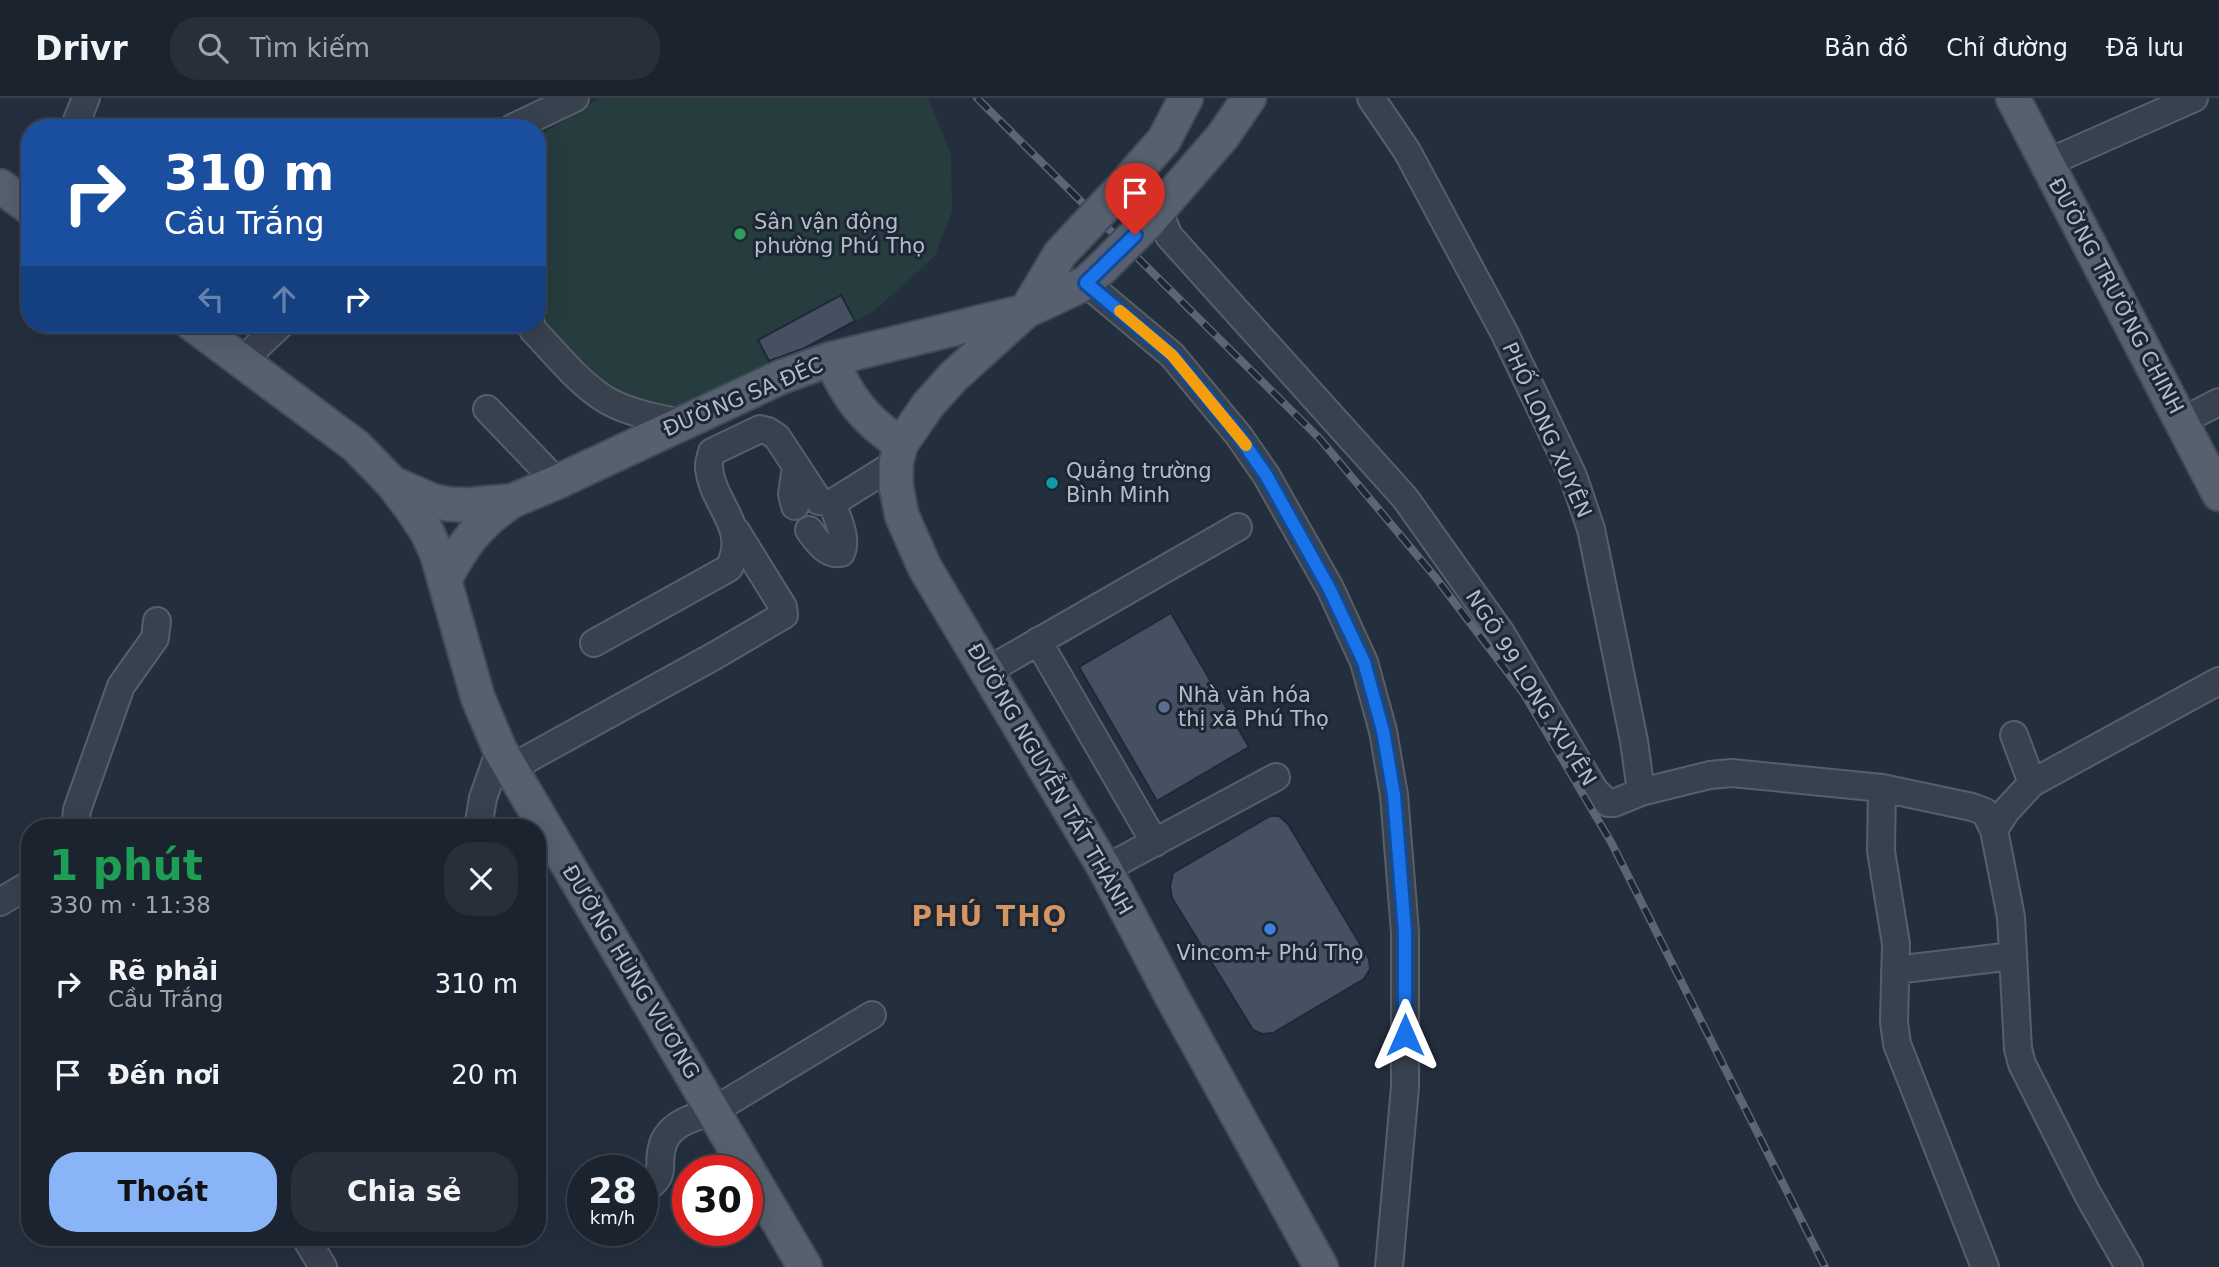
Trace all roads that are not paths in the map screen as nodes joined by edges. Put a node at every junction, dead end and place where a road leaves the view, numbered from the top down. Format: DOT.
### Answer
graph roads {
  1 [pos="86,98"];
  2 [pos="575,98"];
  3 [pos="1186,98"];
  4 [pos="1249,98"];
  5 [pos="1371,98"];
  6 [pos="2012,98"];
  7 [pos="2194,98"];
  8 [pos="78,119"];
  9 [pos="532,119"];
  10 [pos="2047,163"];
  11 [pos="0,187"];
  12 [pos="21,202"];
  13 [pos="1154,214"];
  14 [pos="1095,275"];
  15 [pos="1026,311"];
  16 [pos="205,333"];
  17 [pos="272,333"];
  18 [pos="536,333"];
  19 [pos="831,359"];
  20 [pos="243,360"];
  21 [pos="2219,402"];
  22 [pos="487,409"];
  23 [pos="2182,421"];
  24 [pos="681,423"];
  25 [pos="898,453"];
  26 [pos="796,466"];
  27 [pos="557,482"];
  28 [pos="391,483"];
  29 [pos="2219,494"];
  30 [pos="512,501"];
  31 [pos="832,503"];
  32 [pos="795,506"];
  33 [pos="733,525"];
  34 [pos="1238,527"];
  35 [pos="809,530"];
  36 [pos="445,579"];
  37 [pos="157,621"];
  38 [pos="1038,641"];
  39 [pos="594,643"];
  40 [pos="987,671"];
  41 [pos="2219,681"];
  42 [pos="2014,735"];
  43 [pos="506,759"];
  44 [pos="1276,777"];
  45 [pos="2032,783"];
  46 [pos="1882,788"];
  47 [pos="1641,792"];
  48 [pos="77,819"];
  49 [pos="479,819"];
  50 [pos="541,819"];
  51 [pos="546,827"];
  52 [pos="1994,830"];
  53 [pos="1155,843"];
  54 [pos="1105,869"];
  55 [pos="21,889"];
  56 [pos="0,902"];
  57 [pos="2013,956"];
  58 [pos="1895,970"];
  59 [pos="873,1015"];
  60 [pos="713,1111"];
  61 [pos="658,1178"];
  62 [pos="310,1246"];
  63 [pos="323,1267"];
  64 [pos="805,1267"];
  65 [pos="1321,1267"];
  66 [pos="1390,1267"];
  67 [pos="1985,1267"];
  68 [pos="2129,1267"];
  1 -- 8 [label="street"];
  2 -- 9 [label="street"];
  3 -- 15 [label="main road, bridge"];
  4 -- 13 [label="main road"];
  5 -- 47 [label="street, PHỐ LONG XUYÊN"];
  6 -- 10 [label="main road, ĐƯỜNG TRƯỜNG CHINH"];
  7 -- 10 [label="street"];
  10 -- 23 [label="main road, ĐƯỜNG TRƯỜNG CHINH"];
  11 -- 12 [label="main road"];
  13 -- 14 [label="main road, bridge"];
  13 -- 47 [label="street, NGÕ 99 LONG XUYÊN"];
  14 -- 15 [label="main road"];
  14 -- 66 [label="street"];
  15 -- 19 [label="main road, ĐƯỜNG SA ĐÉC"];
  15 -- 25 [label="main road"];
  16 -- 20 [label="main road, ĐƯỜNG HÙNG VƯƠNG"];
  17 -- 20 [label="street"];
  18 -- 24 [label="street"];
  19 -- 24 [label="main road, ĐƯỜNG SA ĐÉC"];
  19 -- 25 [label="main road"];
  20 -- 28 [label="main road, ĐƯỜNG HÙNG VƯƠNG"];
  21 -- 23 [label="street"];
  22 -- 27 [label="street"];
  23 -- 29 [label="main road, ĐƯỜNG TRƯỜNG CHINH"];
  24 -- 27 [label="main road, ĐƯỜNG SA ĐÉC"];
  25 -- 31 [label="street"];
  25 -- 40 [label="main road, ĐƯỜNG NGUYỄN TẤT THÀNH"];
  26 -- 31 [label="street"];
  26 -- 32 [label="street"];
  26 -- 33 [label="street"];
  27 -- 30 [label="main road, ĐƯỜNG SA ĐÉC"];
  28 -- 30 [label="main road, ĐƯỜNG SA ĐÉC"];
  28 -- 36 [label="main road, ĐƯỜNG HÙNG VƯƠNG"];
  30 -- 36 [label="main road, ĐƯỜNG SA ĐÉC"];
  31 -- 35 [label="street"];
  33 -- 39 [label="street"];
  33 -- 43 [label="street"];
  34 -- 38 [label="street"];
  36 -- 43 [label="main road, ĐƯỜNG HÙNG VƯƠNG"];
  37 -- 48 [label="street"];
  38 -- 40 [label="street"];
  38 -- 53 [label="street"];
  40 -- 54 [label="main road, ĐƯỜNG NGUYỄN TẤT THÀNH"];
  41 -- 45 [label="street"];
  42 -- 45 [label="street"];
  43 -- 49 [label="street"];
  43 -- 50 [label="main road, ĐƯỜNG HÙNG VƯƠNG"];
  44 -- 53 [label="street"];
  45 -- 52 [label="street"];
  46 -- 47 [label="street, NGÕ 99 LONG XUYÊN"];
  46 -- 52 [label="street, NGÕ 99 LONG XUYÊN"];
  46 -- 58 [label="street"];
  51 -- 60 [label="main road, ĐƯỜNG HÙNG VƯƠNG"];
  52 -- 57 [label="street"];
  53 -- 54 [label="street"];
  54 -- 65 [label="main road, ĐƯỜNG NGUYỄN TẤT THÀNH"];
  55 -- 56 [label="street"];
  57 -- 58 [label="street"];
  57 -- 68 [label="street"];
  58 -- 67 [label="street"];
  59 -- 60 [label="street"];
  60 -- 61 [label="street"];
  60 -- 64 [label="main road, ĐƯỜNG HÙNG VƯƠNG"];
  62 -- 63 [label="street"];
}
